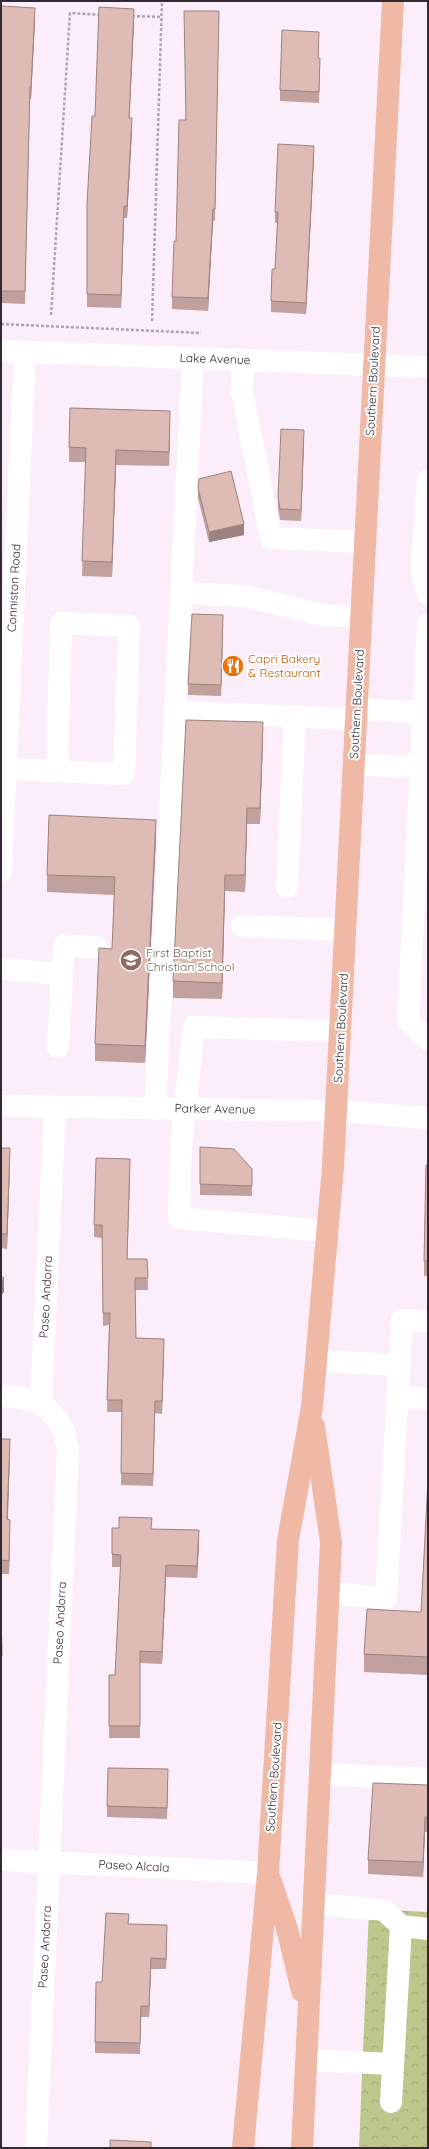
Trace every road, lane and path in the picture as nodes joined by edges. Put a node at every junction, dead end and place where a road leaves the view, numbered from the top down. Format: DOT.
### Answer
graph roads {
  1 [pos="162,1"];
  2 [pos="393,1"];
  3 [pos="108,15"];
  4 [pos="131,16"];
  5 [pos="161,17"];
  6 [pos="51,315"];
  7 [pos="152,321"];
  8 [pos="1,351"];
  9 [pos="25,352"];
  10 [pos="193,358"];
  11 [pos="243,360"];
  12 [pos="374,365"];
  13 [pos="428,368"];
  14 [pos="428,480"];
  15 [pos="365,542"];
  16 [pos="181,594"];
  17 [pos="428,594"];
  18 [pos="362,617"];
  19 [pos="428,624"];
  20 [pos="424,708"];
  21 [pos="175,712"];
  22 [pos="357,714"];
  23 [pos="295,716"];
  24 [pos="422,758"];
  25 [pos="354,764"];
  26 [pos="6,769"];
  27 [pos="57,771"];
  28 [pos="1,872"];
  29 [pos="287,887"];
  30 [pos="242,926"];
  31 [pos="346,930"];
  32 [pos="97,947"];
  33 [pos="1,969"];
  34 [pos="62,974"];
  35 [pos="341,1031"];
  36 [pos="428,1040"];
  37 [pos="58,1047"];
  38 [pos="1,1106"];
  39 [pos="55,1108"];
  40 [pos="184,1108"];
  41 [pos="155,1109"];
  42 [pos="337,1111"];
  43 [pos="428,1118"];
  44 [pos="327,1231"];
  45 [pos="428,1322"];
  46 [pos="315,1361"];
  47 [pos="400,1365"];
  48 [pos="1,1396"];
  49 [pos="397,1397"];
  50 [pos="428,1399"];
  51 [pos="41,1403"];
  52 [pos="312,1407"];
  53 [pos="328,1593"];
  54 [pos="319,1774"];
  55 [pos="428,1779"];
  56 [pos="1,1860"];
  57 [pos="49,1861"];
  58 [pos="268,1873"];
  59 [pos="313,1904"];
  60 [pos="401,1926"];
  61 [pos="428,1929"];
  62 [pos="307,2014"];
  63 [pos="306,2060"];
  64 [pos="393,2064"];
  65 [pos="391,2102"];
  66 [pos="36,2148"];
  67 [pos="243,2148"];
  68 [pos="302,2148"];
  1 -- 5 [label="path"];
  2 -- 12 [label="main road, Southern Boulevard"];
  3 -- 6 [label="path"];
  4 -- 5 [label="path"];
  5 -- 7 [label="path"];
  8 -- 9 [label="street, Lake Avenue"];
  9 -- 10 [label="street, Lake Avenue"];
  9 -- 26 [label="street, Conniston Road"];
  10 -- 11 [label="street, Lake Avenue"];
  10 -- 16 [label="street"];
  11 -- 12 [label="street, Lake Avenue"];
  11 -- 15 [label="street"];
  12 -- 13 [label="street, Lake Avenue"];
  12 -- 15 [label="main road, Southern Boulevard"];
  14 -- 17 [label="street"];
  15 -- 18 [label="main road, Southern Boulevard"];
  16 -- 18 [label="street"];
  16 -- 21 [label="street"];
  18 -- 22 [label="main road, Southern Boulevard"];
  19 -- 20 [label="street"];
  20 -- 22 [label="street"];
  20 -- 24 [label="street"];
  21 -- 23 [label="street"];
  21 -- 41 [label="street"];
  22 -- 23 [label="street"];
  22 -- 25 [label="main road, Southern Boulevard"];
  23 -- 29 [label="street"];
  24 -- 25 [label="street"];
  24 -- 36 [label="street"];
  25 -- 31 [label="main road, Southern Boulevard"];
  26 -- 27 [label="street"];
  26 -- 28 [label="street, Conniston Road"];
  27 -- 27 [label="street"];
  30 -- 31 [label="street"];
  31 -- 35 [label="main road, Southern Boulevard"];
  32 -- 34 [label="street"];
  33 -- 34 [label="street"];
  34 -- 37 [label="street"];
  35 -- 40 [label="street"];
  35 -- 42 [label="main road, Southern Boulevard"];
  38 -- 39 [label="street, Parker Avenue"];
  39 -- 41 [label="street, Parker Avenue"];
  39 -- 51 [label="street, Paseo Andorra"];
  40 -- 41 [label="street, Parker Avenue"];
  40 -- 42 [label="street, Parker Avenue"];
  40 -- 44 [label="street"];
  42 -- 43 [label="street, Parker Avenue"];
  42 -- 44 [label="main road, Southern Boulevard"];
  44 -- 46 [label="main road, Southern Boulevard"];
  45 -- 47 [label="street"];
  46 -- 47 [label="street"];
  46 -- 52 [label="main road, Southern Boulevard"];
  47 -- 49 [label="street"];
  48 -- 51 [label="street"];
  49 -- 50 [label="street"];
  49 -- 53 [label="street"];
  51 -- 57 [label="street, Paseo Andorra"];
  52 -- 53 [label="main road, Southern Boulevard"];
  52 -- 58 [label="main road, Southern Boulevard"];
  53 -- 54 [label="main road, Southern Boulevard"];
  54 -- 55 [label="street"];
  54 -- 59 [label="main road, Southern Boulevard"];
  56 -- 57 [label="street, Paseo Alcala"];
  57 -- 58 [label="street, Paseo Alcala"];
  57 -- 66 [label="street, Paseo Andorra"];
  58 -- 62 [label="main road"];
  58 -- 67 [label="main road, Southern Boulevard"];
  59 -- 60 [label="street"];
  59 -- 62 [label="main road, Southern Boulevard"];
  60 -- 61 [label="street"];
  60 -- 64 [label="street"];
  62 -- 63 [label="main road, Southern Boulevard"];
  63 -- 64 [label="street"];
  63 -- 68 [label="main road, Southern Boulevard"];
  64 -- 65 [label="street"];
}
